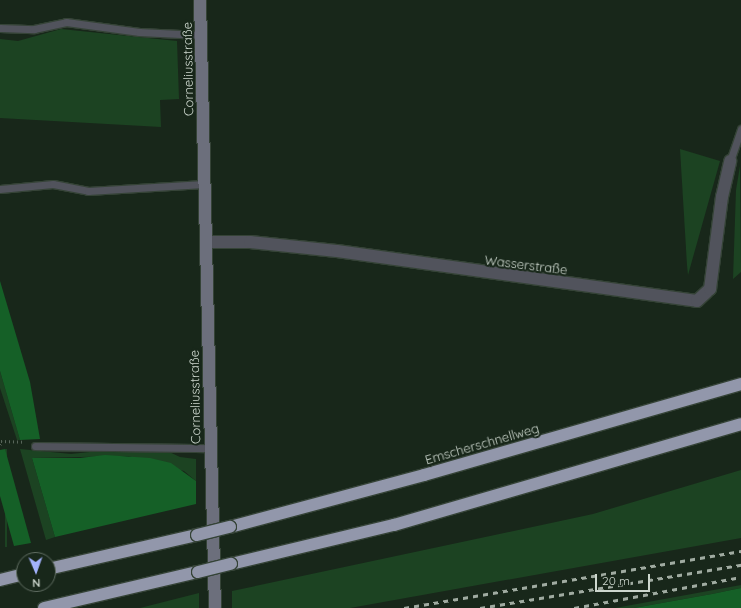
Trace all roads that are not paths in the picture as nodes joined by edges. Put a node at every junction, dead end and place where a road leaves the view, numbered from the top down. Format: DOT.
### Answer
graph roads {
  1 [pos="200,0"];
  2 [pos="0,28"];
  3 [pos="201,35"];
  4 [pos="741,129"];
  5 [pos="730,161"];
  6 [pos="204,184"];
  7 [pos="0,189"];
  8 [pos="206,242"];
  9 [pos="741,377"];
  10 [pos="741,384"];
  11 [pos="663,406"];
  12 [pos="741,424"];
  13 [pos="35,446"];
  14 [pos="211,448"];
  15 [pos="56,567"];
  16 [pos="16,576"];
  17 [pos="0,580"];
  18 [pos="47,607"];
  19 [pos="215,608"];
  1 -- 3 [label="main road, Corneliusstraße"];
  2 -- 3 [label="lane"];
  3 -- 6 [label="main road, Corneliusstraße"];
  4 -- 5 [label="lane"];
  5 -- 8 [label="street, Wasserstraße"];
  6 -- 7 [label="lane"];
  6 -- 8 [label="main road, Corneliusstraße"];
  8 -- 14 [label="main road, Corneliusstraße"];
  9 -- 11 [label="highway"];
  10 -- 11 [label="highway, Emscherschnellweg"];
  11 -- 15 [label="highway, Emscherschnellweg, bridge"];
  12 -- 18 [label="highway, bridge"];
  13 -- 14 [label="lane"];
  14 -- 19 [label="main road, Corneliusstraße"];
  16 -- 17 [label="highway"];
}
